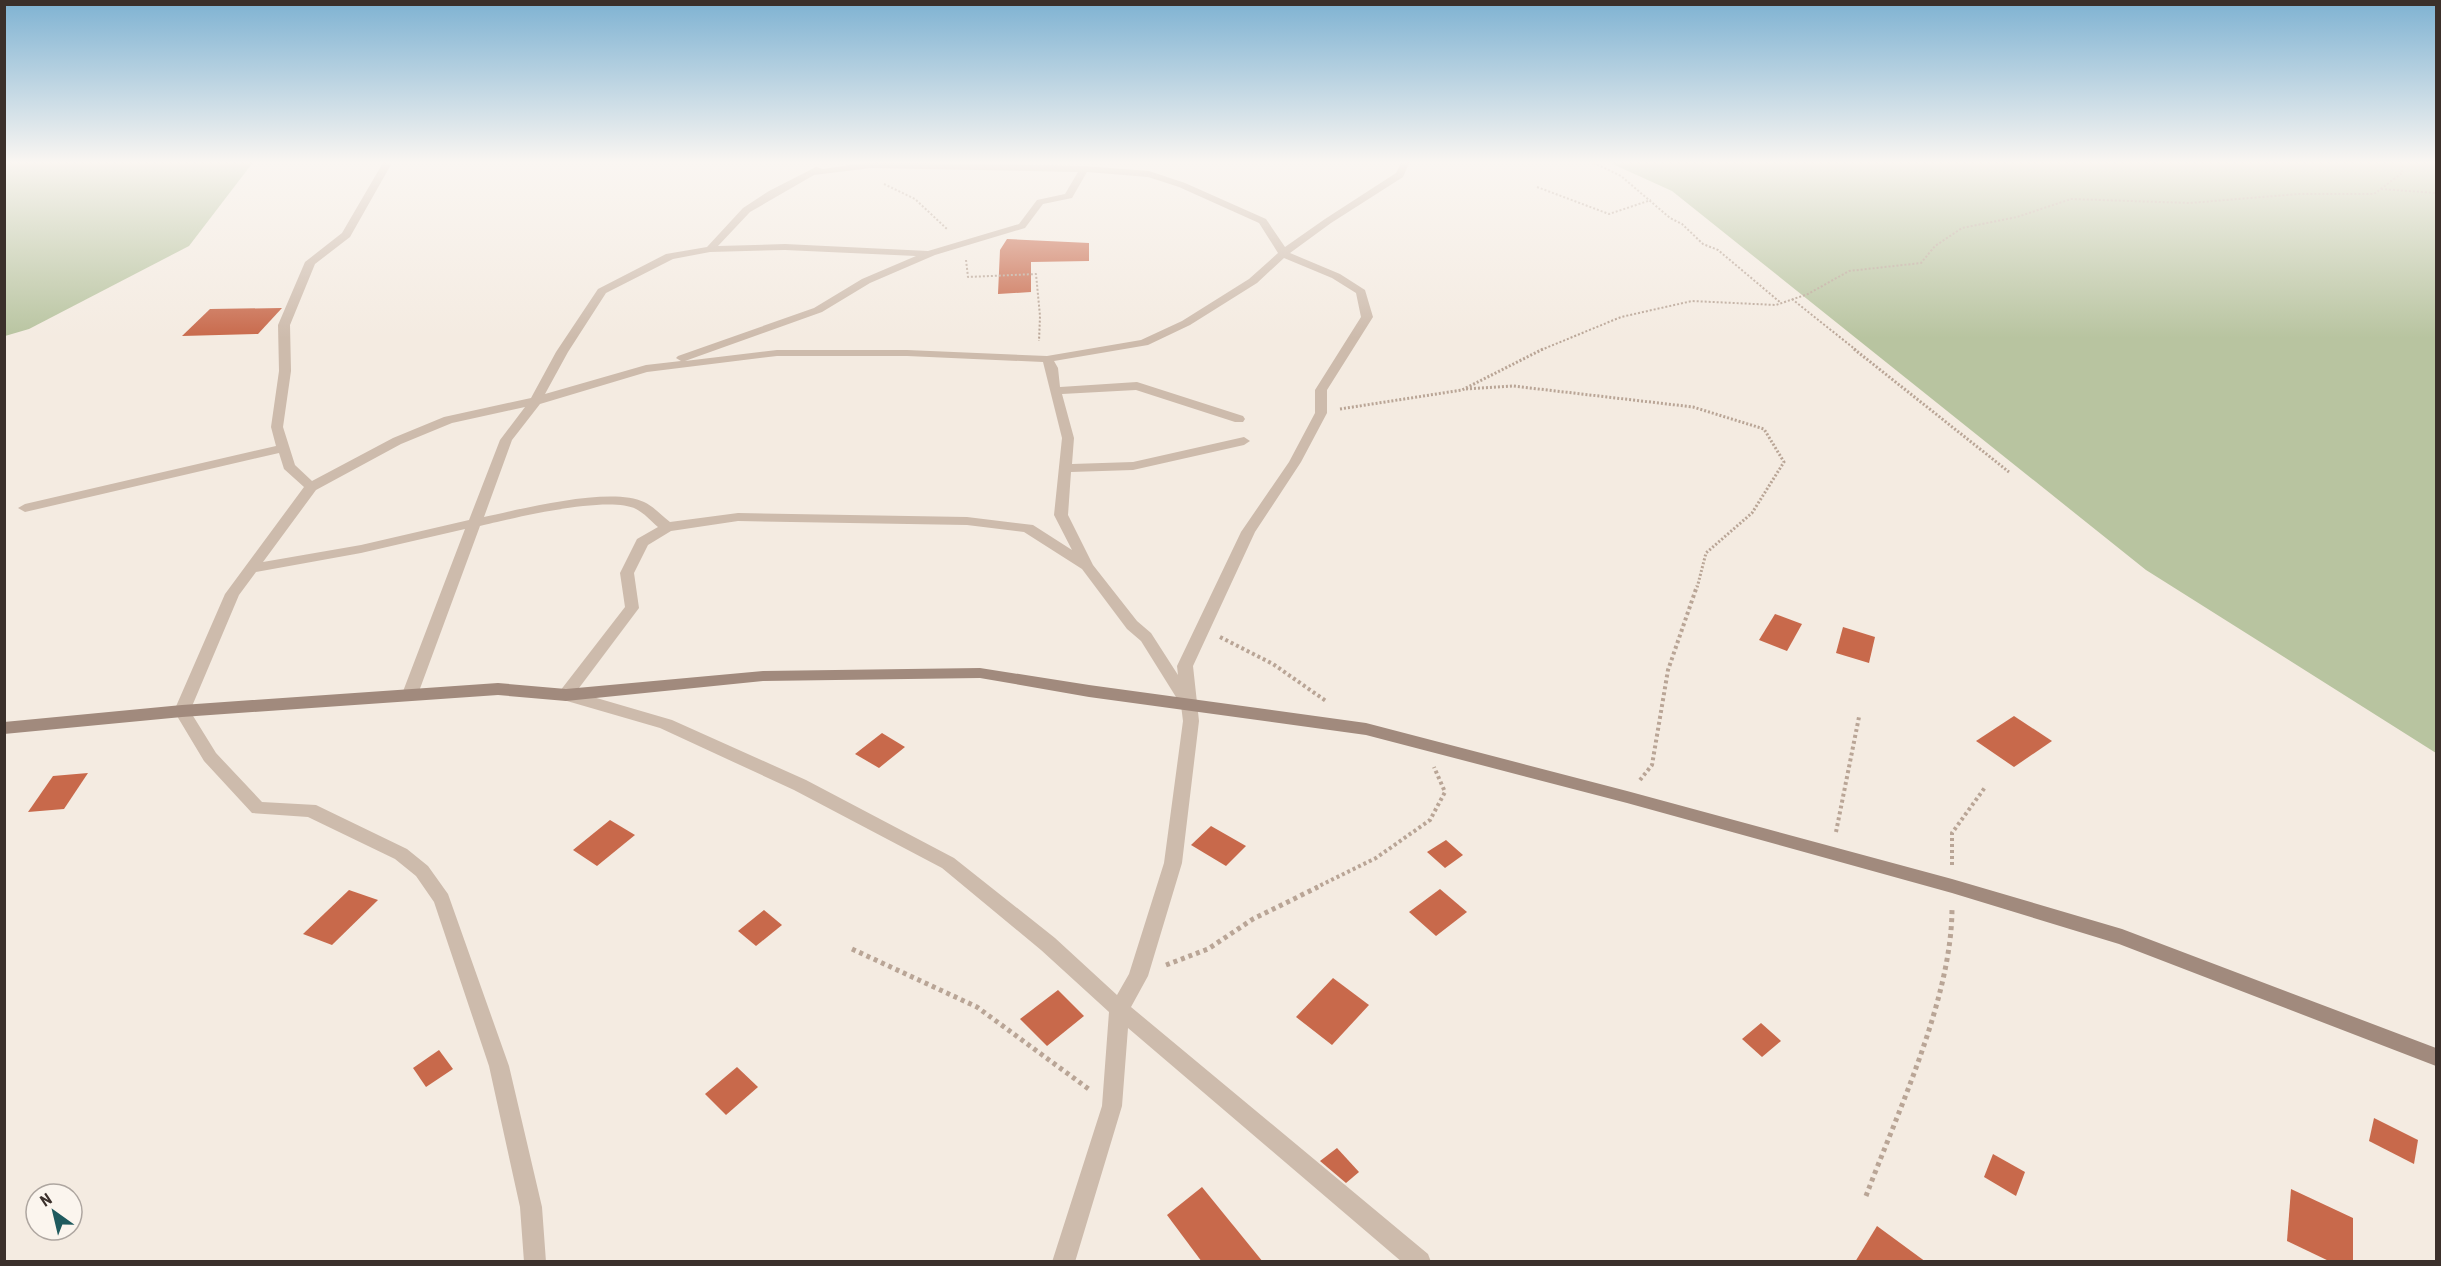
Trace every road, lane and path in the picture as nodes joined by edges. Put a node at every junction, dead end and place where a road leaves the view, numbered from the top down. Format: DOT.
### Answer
graph roads {
  1 [pos="354,220"];
  2 [pos="733,220"];
  3 [pos="1026,220"];
  4 [pos="1261,220"];
  5 [pos="1329,220"];
  6 [pos="1674,220"];
  7 [pos="2002,220"];
  8 [pos="710,249"];
  9 [pos="931,254"];
  10 [pos="1285,255"];
  11 [pos="1792,299"];
  12 [pos="1782,303"];
  13 [pos="1047,359"];
  14 [pos="646,369"];
  15 [pos="1462,390"];
  16 [pos="1055,391"];
  17 [pos="536,401"];
  18 [pos="1321,412"];
  19 [pos="1239,419"];
  20 [pos="1244,441"];
  21 [pos="282,448"];
  22 [pos="1067,468"];
  23 [pos="2009,472"];
  24 [pos="311,487"];
  25 [pos="25,508"];
  26 [pos="472,526"];
  27 [pos="667,527"];
  28 [pos="1087,566"];
  29 [pos="253,568"];
  30 [pos="1204,629"];
  31 [pos="410,694"];
  32 [pos="566,695"];
  33 [pos="1189,703"];
  34 [pos="1329,703"];
  35 [pos="182,711"];
  36 [pos="1859,717"];
  37 [pos="4,728"];
  38 [pos="1427,745"];
  39 [pos="1986,786"];
  40 [pos="1627,797"];
  41 [pos="1845,855"];
  42 [pos="1952,886"];
  43 [pos="852,949"];
  44 [pos="1138,976"];
  45 [pos="1119,1009"];
  46 [pos="2436,1057"];
  47 [pos="1113,1106"];
  48 [pos="1866,1196"];
  49 [pos="535,1262"];
  50 [pos="1063,1262"];
  51 [pos="1420,1262"];
  1 -- 21 [label="street"];
  2 -- 8 [label="street"];
  3 -- 9 [label="street"];
  4 -- 10 [label="street"];
  5 -- 10 [label="street"];
  6 -- 12 [label="path"];
  7 -- 11 [label="path"];
  8 -- 9 [label="street"];
  8 -- 17 [label="street"];
  9 -- 14 [label="street"];
  10 -- 13 [label="street"];
  10 -- 18 [label="street"];
  11 -- 12 [label="path"];
  11 -- 23 [label="path"];
  12 -- 15 [label="path"];
  13 -- 14 [label="street"];
  13 -- 16 [label="street"];
  14 -- 17 [label="street"];
  15 -- 18 [label="path"];
  15 -- 40 [label="path"];
  16 -- 19 [label="street"];
  16 -- 22 [label="street"];
  17 -- 24 [label="street"];
  17 -- 26 [label="street"];
  18 -- 30 [label="street"];
  20 -- 22 [label="street"];
  21 -- 24 [label="street"];
  21 -- 25 [label="street"];
  22 -- 28 [label="street"];
  24 -- 29 [label="street"];
  26 -- 27 [label="street"];
  26 -- 29 [label="street"];
  26 -- 31 [label="street"];
  27 -- 28 [label="street"];
  27 -- 32 [label="street"];
  28 -- 33 [label="street"];
  29 -- 35 [label="street"];
  30 -- 33 [label="street"];
  30 -- 34 [label="path"];
  31 -- 32 [label="street"];
  31 -- 35 [label="street"];
  32 -- 33 [label="street"];
  32 -- 45 [label="street"];
  33 -- 38 [label="street"];
  33 -- 44 [label="street"];
  35 -- 37 [label="street"];
  35 -- 49 [label="street"];
  36 -- 41 [label="path"];
  38 -- 40 [label="street"];
  38 -- 44 [label="path"];
  39 -- 42 [label="path"];
  40 -- 41 [label="street"];
  41 -- 42 [label="street"];
  42 -- 46 [label="street"];
  42 -- 48 [label="path"];
  43 -- 47 [label="path"];
  44 -- 45 [label="street"];
  45 -- 47 [label="street"];
  45 -- 51 [label="street"];
  47 -- 50 [label="street"];
}
